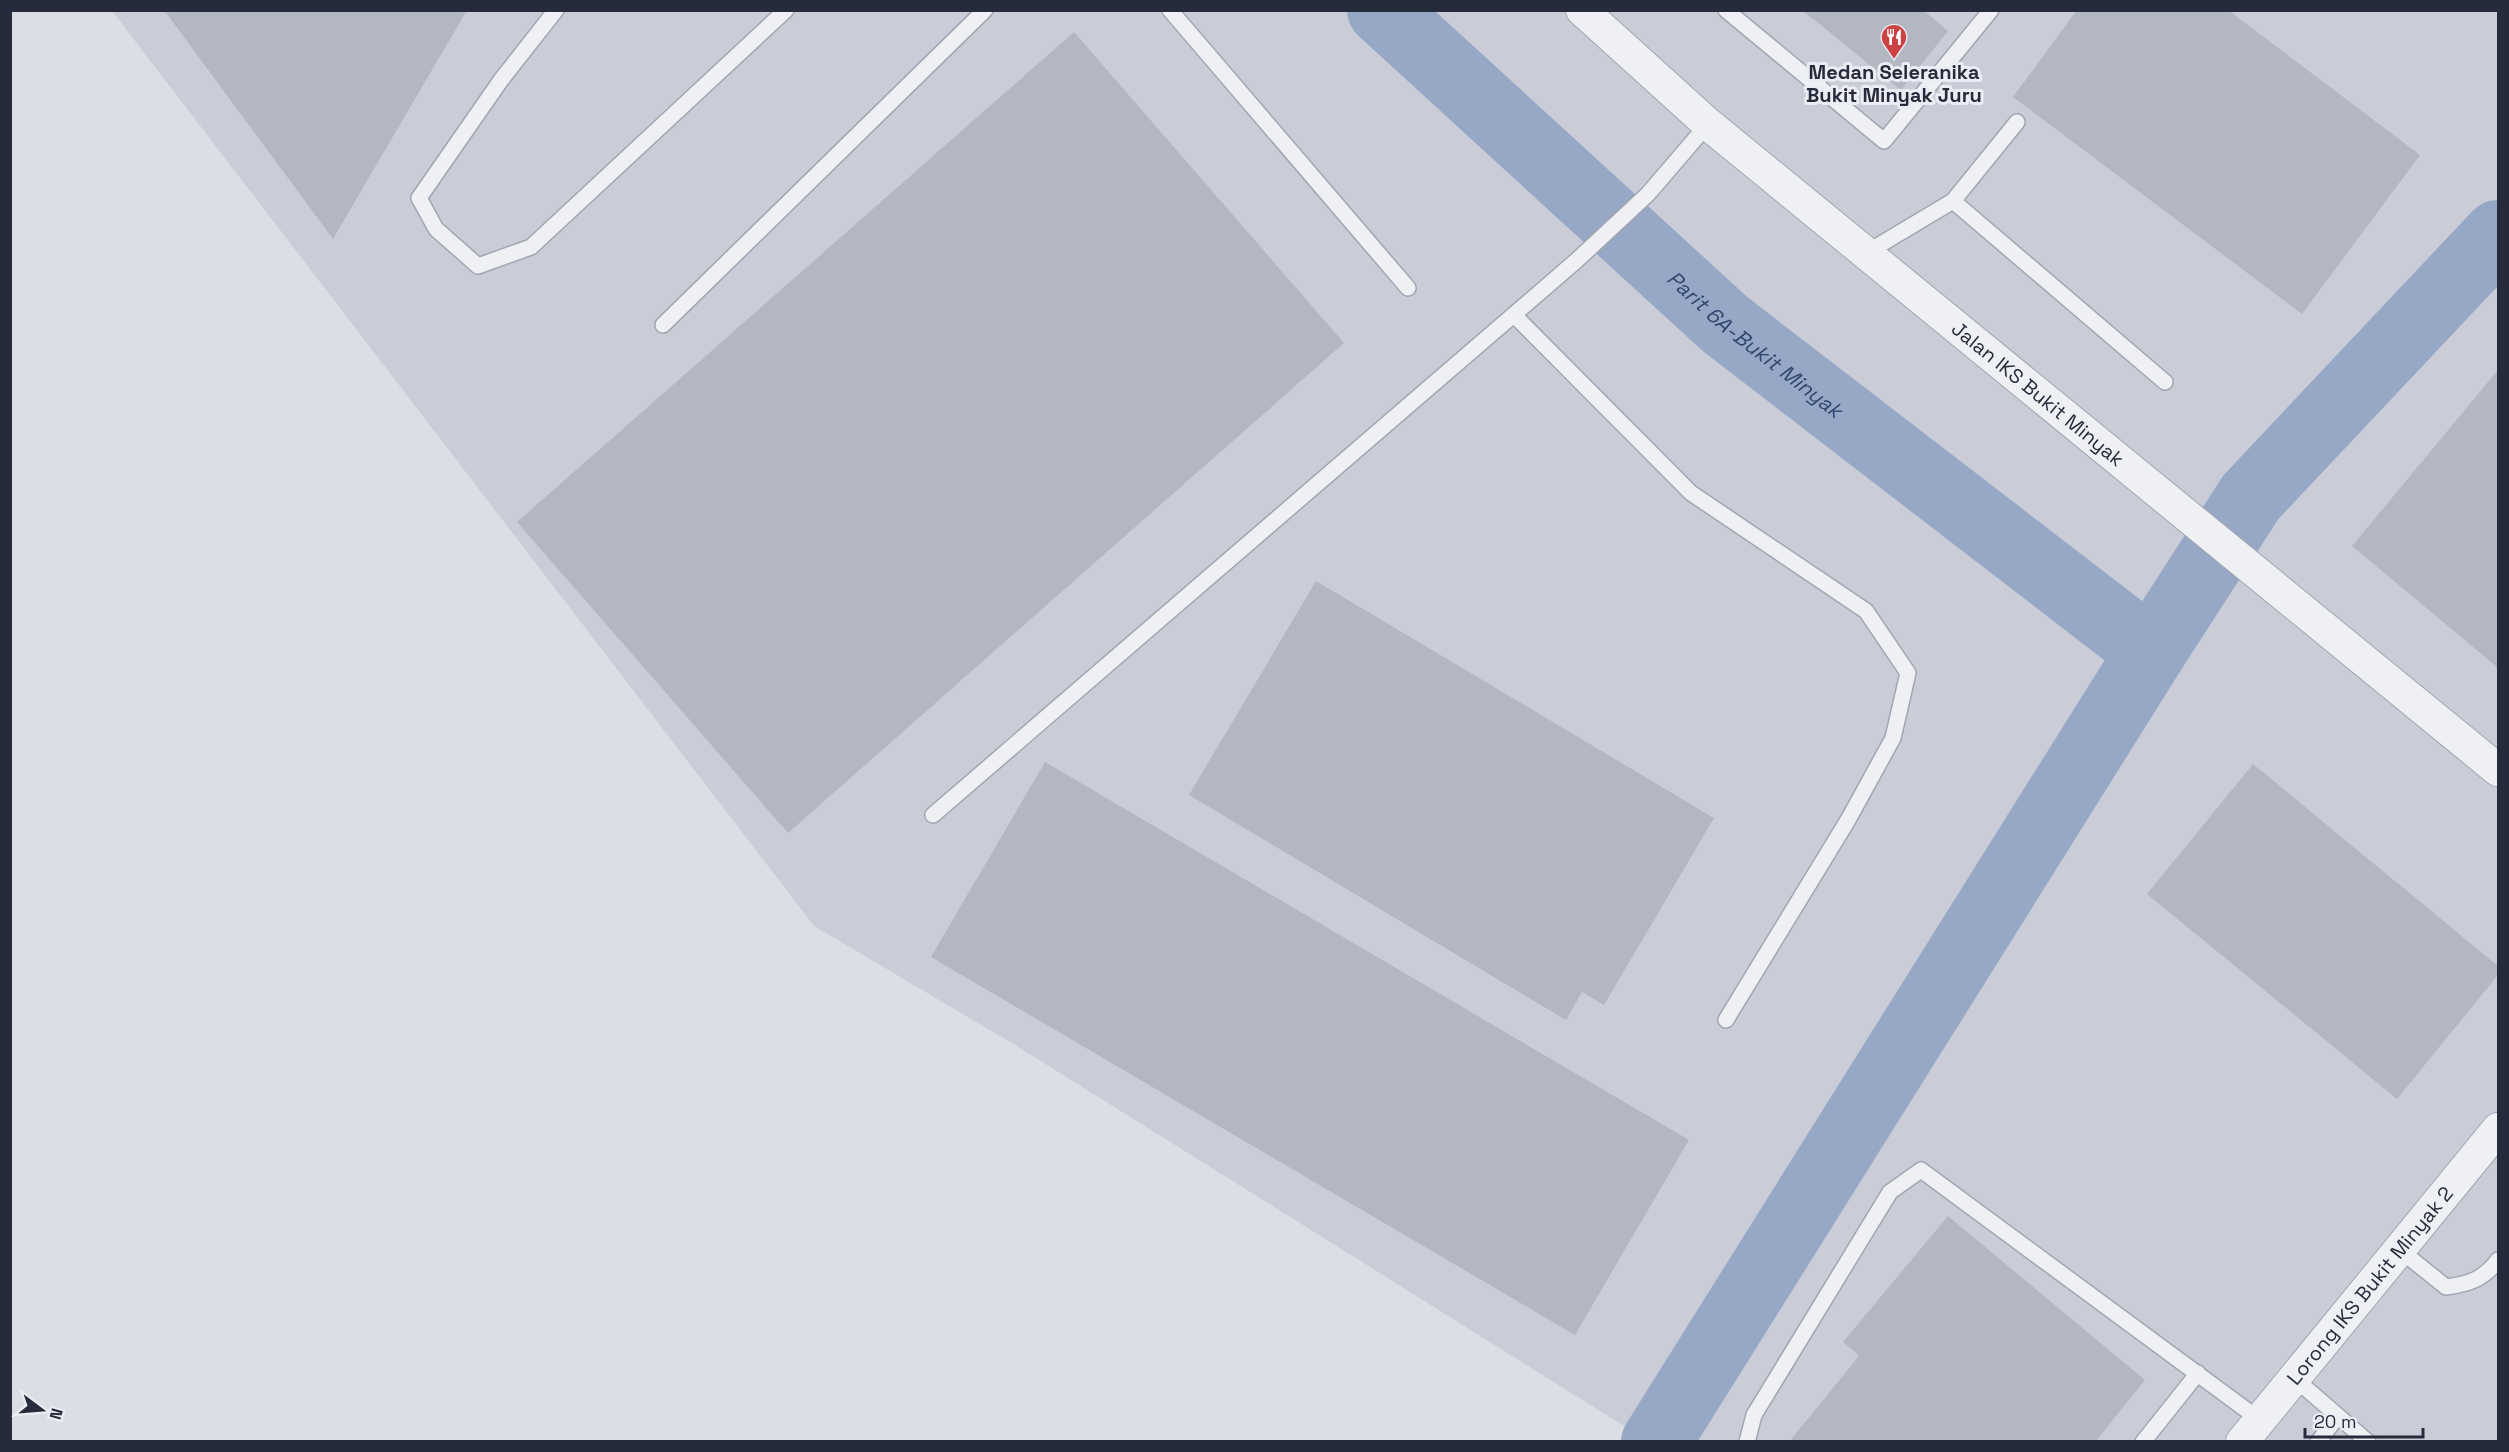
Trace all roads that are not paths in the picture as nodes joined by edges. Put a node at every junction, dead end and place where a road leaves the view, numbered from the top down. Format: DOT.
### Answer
graph roads {
  1 [pos="556,10"];
  2 [pos="786,10"];
  3 [pos="985,10"];
  4 [pos="1170,10"];
  5 [pos="1582,10"];
  6 [pos="1726,10"];
  7 [pos="1991,10"];
  8 [pos="2017,122"];
  9 [pos="1708,124"];
  10 [pos="1953,201"];
  11 [pos="1866,253"];
  12 [pos="1408,288"];
  13 [pos="1514,315"];
  14 [pos="663,325"];
  15 [pos="2165,382"];
  16 [pos="2499,770"];
  17 [pos="933,815"];
  18 [pos="1726,1020"];
  19 [pos="2499,1130"];
  20 [pos="2400,1250"];
  21 [pos="2499,1260"];
  22 [pos="2198,1373"];
  23 [pos="2294,1378"];
  24 [pos="2338,1416"];
  25 [pos="2251,1431"];
  26 [pos="1747,1442"];
  27 [pos="2143,1442"];
  28 [pos="2318,1442"];
  29 [pos="2368,1442"];
  1 -- 2 [label="lane"];
  3 -- 14 [label="lane"];
  4 -- 12 [label="lane"];
  5 -- 9 [label="street, Jalan IKS Bukit Minyak"];
  6 -- 7 [label="lane"];
  8 -- 10 [label="lane"];
  9 -- 11 [label="street, Jalan IKS Bukit Minyak"];
  9 -- 13 [label="lane"];
  10 -- 11 [label="lane"];
  10 -- 15 [label="lane"];
  11 -- 16 [label="street, Jalan IKS Bukit Minyak"];
  13 -- 17 [label="lane"];
  13 -- 18 [label="lane"];
  19 -- 20 [label="street, Lorong IKS Bukit Minyak 2"];
  20 -- 21 [label="lane"];
  20 -- 23 [label="street, Lorong IKS Bukit Minyak 2"];
  22 -- 25 [label="lane"];
  22 -- 26 [label="lane"];
  22 -- 27 [label="lane"];
  23 -- 24 [label="lane"];
  23 -- 25 [label="street, Lorong IKS Bukit Minyak 2"];
  24 -- 28 [label="lane"];
  24 -- 29 [label="lane"];
}
